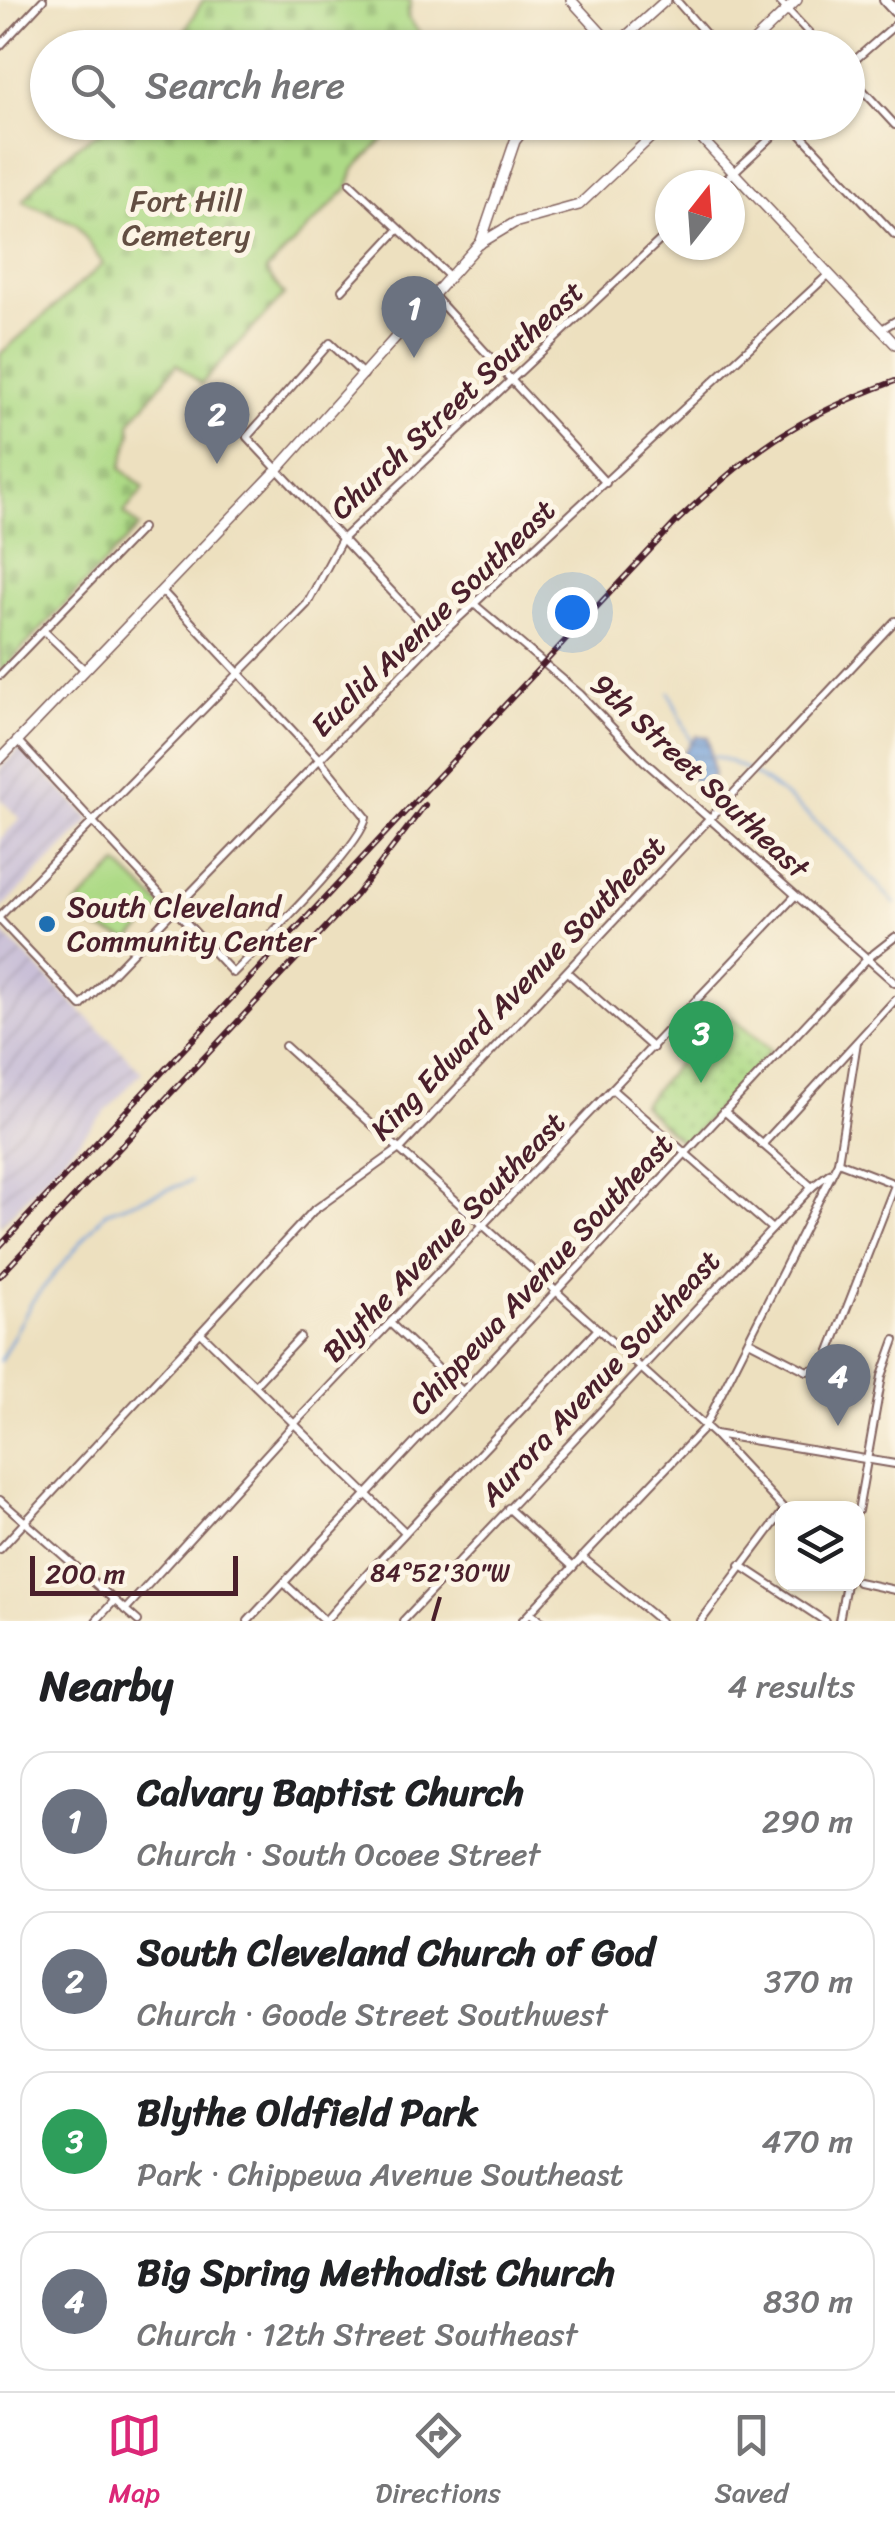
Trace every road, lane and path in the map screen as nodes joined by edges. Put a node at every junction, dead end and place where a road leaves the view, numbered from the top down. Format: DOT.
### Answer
graph roads {
  1 [pos="43,0"];
  2 [pos="572,0"];
  3 [pos="666,0"];
  4 [pos="676,0"];
  5 [pos="778,0"];
  6 [pos="797,0"];
  7 [pos="884,0"];
  8 [pos="787,9"];
  9 [pos="895,11"];
  10 [pos="895,25"];
  11 [pos="599,30"];
  12 [pos="633,30"];
  13 [pos="702,30"];
  14 [pos="765,30"];
  15 [pos="806,30"];
  16 [pos="0,46"];
  17 [pos="865,54"];
  18 [pos="865,90"];
  19 [pos="895,125"];
  20 [pos="516,140"];
  21 [pos="648,140"];
  22 [pos="703,140"];
  23 [pos="769,140"];
  24 [pos="805,140"];
  25 [pos="731,170"];
  26 [pos="737,170"];
  27 [pos="350,183"];
  28 [pos="745,185"];
  29 [pos="494,208"];
  30 [pos="512,224"];
  31 [pos="398,230"];
  32 [pos="895,236"];
  33 [pos="479,244"];
  34 [pos="655,245"];
  35 [pos="828,274"];
  36 [pos="450,277"];
  37 [pos="342,290"];
  38 [pos="433,295"];
  39 [pos="895,322"];
  40 [pos="882,329"];
  41 [pos="895,344"];
  42 [pos="364,375"];
  43 [pos="511,379"];
  44 [pos="278,469"];
  45 [pos="606,483"];
  46 [pos="142,528"];
  47 [pos="342,539"];
  48 [pos="162,592"];
  49 [pos="474,604"];
  50 [pos="895,621"];
  51 [pos="44,631"];
  52 [pos="436,639"];
  53 [pos="86,670"];
  54 [pos="239,674"];
  55 [pos="0,675"];
  56 [pos="18,742"];
  57 [pos="0,759"];
  58 [pos="320,760"];
  59 [pos="709,820"];
  60 [pos="96,822"];
  61 [pos="795,896"];
  62 [pos="174,909"];
  63 [pos="0,918"];
  64 [pos="895,938"];
  65 [pos="867,959"];
  66 [pos="567,972"];
  67 [pos="895,983"];
  68 [pos="895,1000"];
  69 [pos="856,1042"];
  70 [pos="285,1046"];
  71 [pos="653,1048"];
  72 [pos="614,1091"];
  73 [pos="724,1111"];
  74 [pos="762,1145"];
  75 [pos="402,1147"];
  76 [pos="684,1154"];
  77 [pos="838,1162"];
  78 [pos="834,1170"];
  79 [pos="895,1184"];
  80 [pos="812,1186"];
  81 [pos="487,1225"];
  82 [pos="772,1229"];
  83 [pos="557,1290"];
  84 [pos="391,1324"];
  85 [pos="598,1329"];
  86 [pos="202,1334"];
  87 [pos="300,1336"];
  88 [pos="895,1340"];
  89 [pos="749,1341"];
  90 [pos="891,1361"];
  91 [pos="639,1369"];
  92 [pos="254,1385"];
  93 [pos="462,1391"];
  94 [pos="294,1424"];
  95 [pos="704,1428"];
  96 [pos="714,1434"];
  97 [pos="865,1459"];
  98 [pos="895,1464"];
  99 [pos="367,1494"];
  100 [pos="0,1500"];
  101 [pos="859,1501"];
  102 [pos="775,1502"];
  103 [pos="508,1508"];
  104 [pos="26,1521"];
  105 [pos="775,1521"];
  106 [pos="404,1531"];
  107 [pos="0,1549"];
  108 [pos="582,1556"];
  109 [pos="740,1565"];
  110 [pos="573,1567"];
  111 [pos="284,1583"];
  112 [pos="865,1584"];
  113 [pos="895,1590"];
  114 [pos="844,1591"];
  115 [pos="114,1600"];
  116 [pos="125,1610"];
  117 [pos="530,1613"];
  118 [pos="96,1621"];
  119 [pos="138,1621"];
  120 [pos="248,1621"];
  121 [pos="325,1621"];
  122 [pos="403,1621"];
  123 [pos="522,1621"];
  124 [pos="541,1621"];
  125 [pos="660,1621"];
  126 [pos="702,1621"];
  127 [pos="825,1621"];
  128 [pos="838,1621"];
  1 -- 16 [label="street"];
  2 -- 11 [label="street"];
  3 -- 12 [label="street"];
  4 -- 13 [label="street"];
  5 -- 8 [label="street"];
  6 -- 8 [label="street"];
  7 -- 9 [label="main road"];
  8 -- 14 [label="street"];
  8 -- 15 [label="street"];
  10 -- 17 [label="street"];
  18 -- 19 [label="street"];
  20 -- 29 [label="street"];
  21 -- 30 [label="street"];
  22 -- 25 [label="street"];
  23 -- 26 [label="street"];
  24 -- 32 [label="street"];
  27 -- 31 [label="street"];
  28 -- 35 [label="street"];
  29 -- 30 [label="street"];
  29 -- 33 [label="street"];
  30 -- 33 [label="street"];
  31 -- 36 [label="street"];
  31 -- 37 [label="street"];
  33 -- 36 [label="street"];
  34 -- 43 [label="street, Church Street Southeast"];
  35 -- 40 [label="street"];
  35 -- 45 [label="street, Euclid Avenue Southeast"];
  36 -- 38 [label="street"];
  38 -- 42 [label="street"];
  38 -- 43 [label="street"];
  39 -- 40 [label="street"];
  40 -- 41 [label="street"];
  42 -- 44 [label="street"];
  42 -- 44 [label="street"];
  43 -- 45 [label="street"];
  43 -- 47 [label="street, Church Street Southeast"];
  44 -- 47 [label="street"];
  44 -- 48 [label="street"];
  45 -- 49 [label="street, Euclid Avenue Southeast"];
  46 -- 51 [label="street"];
  47 -- 52 [label="street"];
  47 -- 54 [label="street, Church Street Southeast"];
  48 -- 53 [label="street"];
  48 -- 54 [label="street"];
  49 -- 52 [label="street, Euclid Avenue Southeast"];
  49 -- 59 [label="street, 9th Street Southeast"];
  50 -- 59 [label="street, King Edward Avenue Southeast"];
  51 -- 53 [label="street"];
  51 -- 55 [label="street"];
  52 -- 58 [label="street, Euclid Avenue Southeast"];
  53 -- 56 [label="street"];
  54 -- 58 [label="street"];
  54 -- 60 [label="street, Church Street Southeast"];
  56 -- 57 [label="street"];
  56 -- 60 [label="street"];
  58 -- 62 [label="street, Euclid Avenue Southeast"];
  58 -- 62 [label="street"];
  59 -- 61 [label="street, 9th Street Southeast"];
  59 -- 66 [label="street, King Edward Avenue Southeast"];
  60 -- 62 [label="street"];
  60 -- 63 [label="street, Church Street Southeast"];
  61 -- 65 [label="street, 9th Street Southeast"];
  61 -- 71 [label="street, Blythe Avenue Southeast"];
  62 -- 63 [label="street, Euclid Avenue Southeast"];
  64 -- 65 [label="street, Chippewa Avenue Southeast"];
  65 -- 67 [label="street, 9th Street Southeast"];
  65 -- 73 [label="street, Chippewa Avenue Southeast"];
  66 -- 71 [label="street"];
  66 -- 75 [label="street, King Edward Avenue Southeast"];
  68 -- 69 [label="street"];
  69 -- 74 [label="street"];
  69 -- 77 [label="street"];
  70 -- 75 [label="street"];
  71 -- 72 [label="street, Blythe Avenue Southeast"];
  72 -- 76 [label="street"];
  72 -- 81 [label="street, Blythe Avenue Southeast"];
  73 -- 74 [label="street"];
  73 -- 76 [label="street, Chippewa Avenue Southeast"];
  74 -- 80 [label="street"];
  75 -- 81 [label="street"];
  75 -- 86 [label="street, King Edward Avenue Southeast"];
  76 -- 82 [label="street"];
  76 -- 83 [label="street, Chippewa Avenue Southeast"];
  77 -- 78 [label="street"];
  77 -- 79 [label="street"];
  78 -- 80 [label="street, Aurora Avenue Southeast"];
  78 -- 89 [label="street"];
  79 -- 89 [label="street"];
  80 -- 82 [label="street, Aurora Avenue Southeast"];
  81 -- 83 [label="street"];
  81 -- 84 [label="street, Blythe Avenue Southeast"];
  82 -- 91 [label="street, Aurora Avenue Southeast"];
  83 -- 85 [label="street"];
  83 -- 93 [label="street, Chippewa Avenue Southeast"];
  84 -- 93 [label="street"];
  84 -- 94 [label="street, Blythe Avenue Southeast"];
  85 -- 91 [label="street"];
  85 -- 106 [label="street"];
  86 -- 92 [label="street"];
  86 -- 104 [label="street, King Edward Avenue Southeast"];
  87 -- 92 [label="street"];
  88 -- 90 [label="street"];
  89 -- 95 [label="street"];
  90 -- 97 [label="street"];
  91 -- 95 [label="street"];
  91 -- 103 [label="street, Aurora Avenue Southeast"];
  92 -- 94 [label="street"];
  93 -- 99 [label="street, Chippewa Avenue Southeast"];
  94 -- 99 [label="street"];
  94 -- 116 [label="street, Blythe Avenue Southeast"];
  95 -- 96 [label="street"];
  95 -- 108 [label="street"];
  96 -- 97 [label="street"];
  96 -- 102 [label="street"];
  97 -- 98 [label="street"];
  97 -- 101 [label="street"];
  99 -- 106 [label="street"];
  99 -- 111 [label="street, Chippewa Avenue Southeast"];
  100 -- 104 [label="street"];
  103 -- 110 [label="street"];
  103 -- 122 [label="street, Aurora Avenue Southeast"];
  104 -- 107 [label="street, King Edward Avenue Southeast"];
  104 -- 115 [label="street"];
  105 -- 109 [label="street"];
  106 -- 121 [label="street"];
  108 -- 110 [label="street"];
  108 -- 125 [label="street"];
  109 -- 126 [label="street"];
  109 -- 127 [label="street"];
  110 -- 117 [label="street"];
  111 -- 120 [label="street, Chippewa Avenue Southeast"];
  111 -- 121 [label="street"];
  112 -- 113 [label="street"];
  114 -- 128 [label="street"];
  115 -- 116 [label="street"];
  115 -- 118 [label="street"];
  116 -- 119 [label="street"];
  117 -- 123 [label="street"];
  117 -- 124 [label="street"];
}
